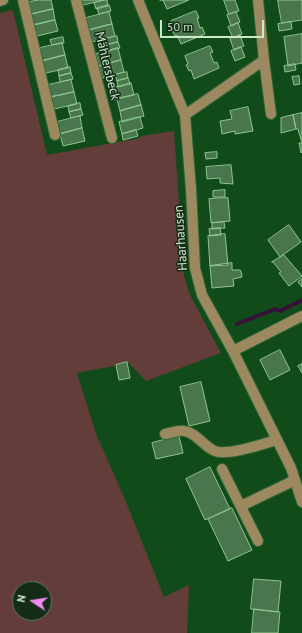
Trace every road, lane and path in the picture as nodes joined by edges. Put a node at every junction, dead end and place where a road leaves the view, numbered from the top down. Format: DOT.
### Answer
graph roads {
  1 [pos="3,0"];
  2 [pos="23,0"];
  3 [pos="76,0"];
  4 [pos="138,0"];
  5 [pos="258,0"];
  6 [pos="0,1"];
  7 [pos="264,60"];
  8 [pos="271,114"];
  9 [pos="184,115"];
  10 [pos="55,135"];
  11 [pos="112,138"];
  12 [pos="302,316"];
  13 [pos="233,351"];
  14 [pos="165,434"];
  15 [pos="276,440"];
  16 [pos="222,468"];
  17 [pos="295,480"];
  18 [pos="302,502"];
  19 [pos="241,506"];
  20 [pos="258,541"];
  1 -- 6 [label="street"];
  2 -- 10 [label="street"];
  3 -- 11 [label="street, Mählersbeck"];
  4 -- 9 [label="street, Haarhausen"];
  5 -- 7 [label="street"];
  7 -- 8 [label="street"];
  7 -- 9 [label="street"];
  9 -- 13 [label="street, Haarhausen"];
  12 -- 13 [label="street"];
  13 -- 15 [label="street, Haarhausen"];
  14 -- 15 [label="street"];
  15 -- 17 [label="street, Haarhausen"];
  16 -- 19 [label="street"];
  17 -- 18 [label="street, Haarhausen"];
  17 -- 19 [label="street"];
  19 -- 20 [label="street"];
}
